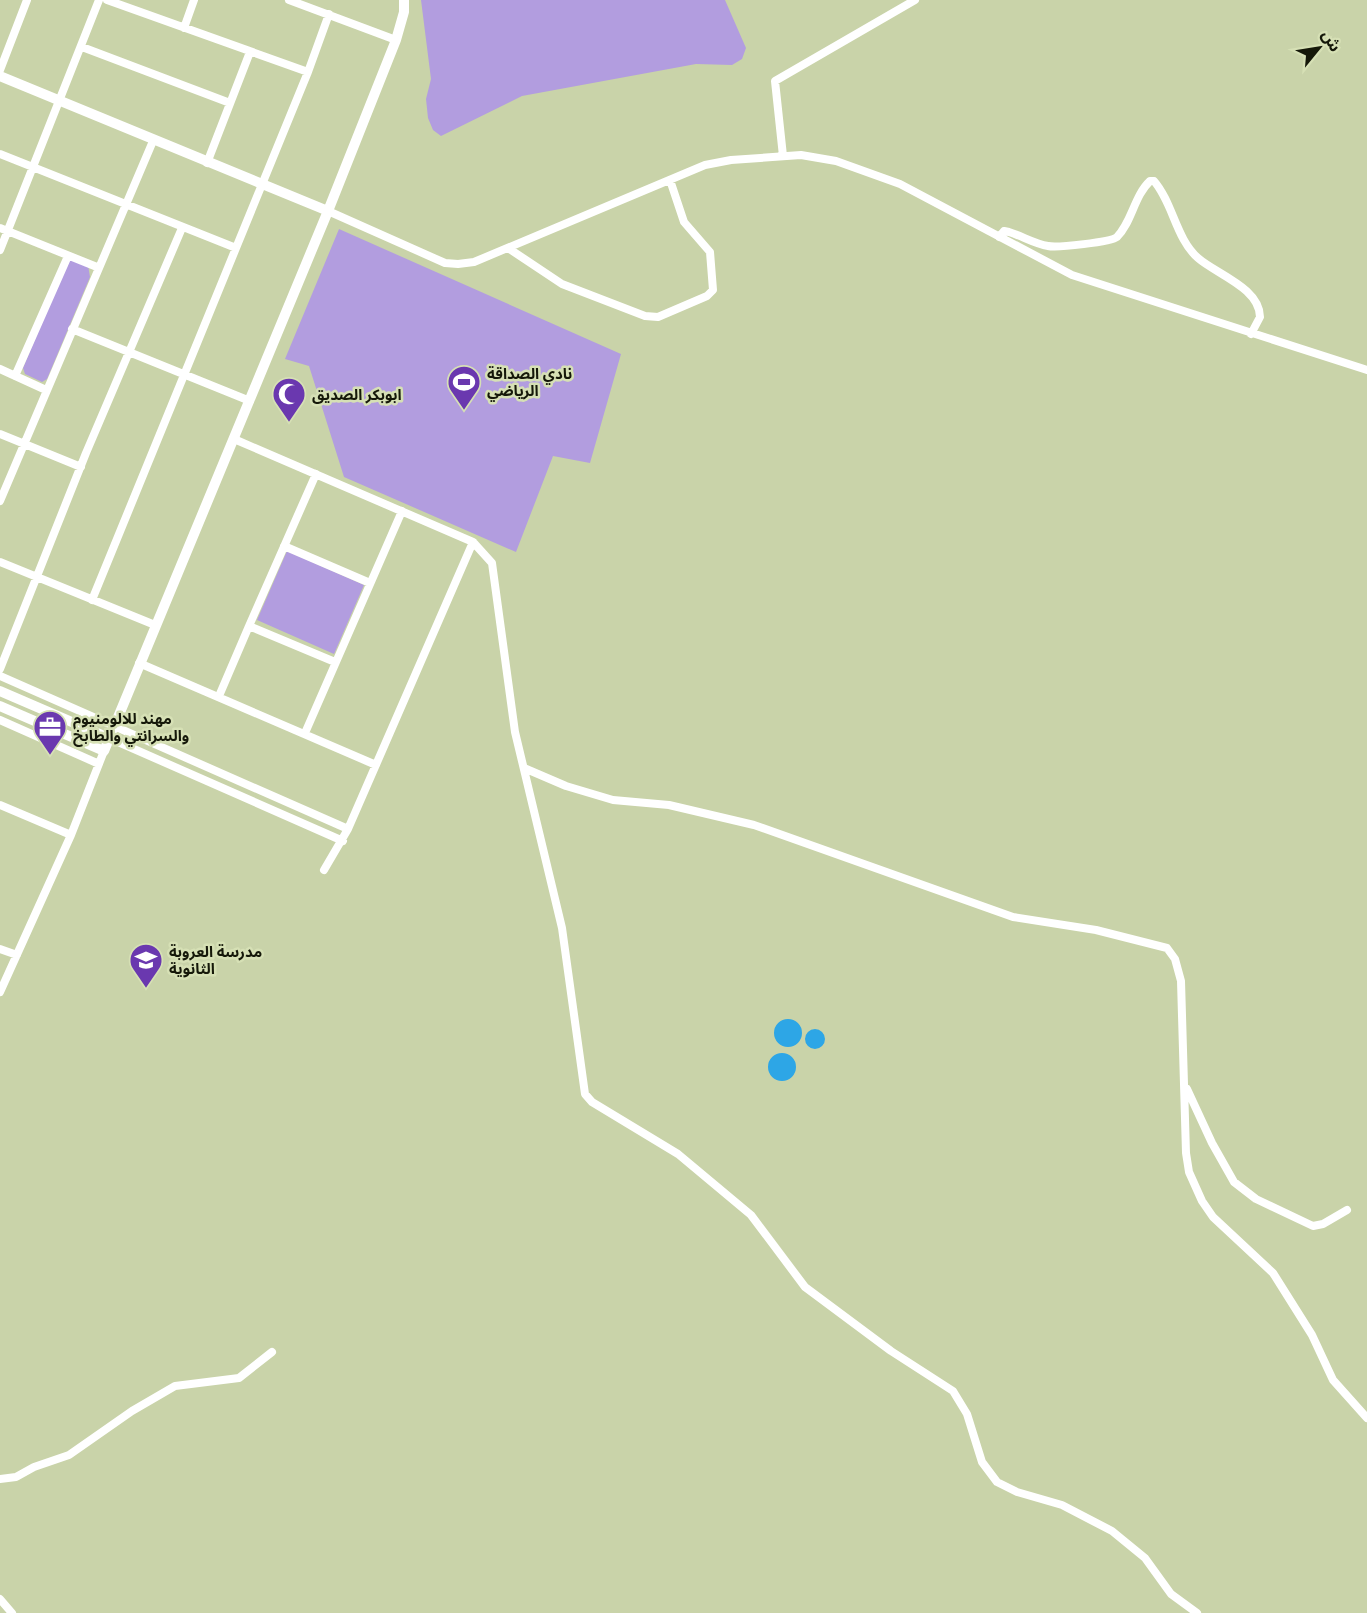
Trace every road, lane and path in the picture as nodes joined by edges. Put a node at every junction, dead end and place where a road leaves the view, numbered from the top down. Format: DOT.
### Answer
graph roads {
  1 [pos="99,0"];
  2 [pos="107,0"];
  3 [pos="194,0"];
  4 [pos="289,0"];
  5 [pos="404,0"];
  6 [pos="915,0"];
  7 [pos="25,1"];
  8 [pos="328,14"];
  9 [pos="184,28"];
  10 [pos="396,40"];
  11 [pos="82,47"];
  12 [pos="250,52"];
  13 [pos="0,70"];
  14 [pos="308,72"];
  15 [pos="0,76"];
  16 [pos="60,102"];
  17 [pos="230,104"];
  18 [pos="153,141"];
  19 [pos="0,154"];
  20 [pos="783,156"];
  21 [pos="207,164"];
  22 [pos="34,168"];
  23 [pos="670,180"];
  24 [pos="262,186"];
  25 [pos="124,205"];
  26 [pos="328,212"];
  27 [pos="182,228"];
  28 [pos="4,229"];
  29 [pos="999,237"];
  30 [pos="236,248"];
  31 [pos="508,248"];
  32 [pos="0,250"];
  33 [pos="68,256"];
  34 [pos="97,267"];
  35 [pos="72,328"];
  36 [pos="1251,334"];
  37 [pos="130,353"];
  38 [pos="0,369"];
  39 [pos="1367,370"];
  40 [pos="184,375"];
  41 [pos="15,376"];
  42 [pos="46,390"];
  43 [pos="250,401"];
  44 [pos="0,434"];
  45 [pos="234,439"];
  46 [pos="23,443"];
  47 [pos="81,467"];
  48 [pos="316,474"];
  49 [pos="0,501"];
  50 [pos="402,511"];
  51 [pos="473,542"];
  52 [pos="284,546"];
  53 [pos="0,562"];
  54 [pos="37,577"];
  55 [pos="370,583"];
  56 [pos="93,600"];
  57 [pos="155,625"];
  58 [pos="249,626"];
  59 [pos="335,662"];
  60 [pos="140,663"];
  61 [pos="0,669"];
  62 [pos="0,676"];
  63 [pos="0,691"];
  64 [pos="219,696"];
  65 [pos="0,706"];
  66 [pos="0,720"];
  67 [pos="115,724"];
  68 [pos="304,733"];
  69 [pos="109,738"];
  70 [pos="104,751"];
  71 [pos="99,764"];
  72 [pos="376,765"];
  73 [pos="524,768"];
  74 [pos="0,805"];
  75 [pos="348,829"];
  76 [pos="71,836"];
  77 [pos="343,841"];
  78 [pos="324,870"];
  79 [pos="0,949"];
  80 [pos="17,955"];
  81 [pos="0,992"];
  82 [pos="1186,1089"];
  83 [pos="1347,1210"];
  84 [pos="272,1352"];
  85 [pos="1367,1418"];
  86 [pos="0,1479"];
  87 [pos="0,1599"];
  88 [pos="12,1613"];
  89 [pos="1197,1613"];
  1 -- 11 [label="street"];
  2 -- 9 [label="street"];
  3 -- 9 [label="street"];
  4 -- 8 [label="street"];
  5 -- 10 [label="street"];
  6 -- 20 [label="street"];
  7 -- 13 [label="street"];
  8 -- 10 [label="street"];
  8 -- 14 [label="street"];
  9 -- 12 [label="street"];
  10 -- 26 [label="street"];
  11 -- 16 [label="street"];
  11 -- 17 [label="street"];
  12 -- 14 [label="street"];
  12 -- 17 [label="street"];
  14 -- 24 [label="street"];
  15 -- 16 [label="street"];
  16 -- 18 [label="street"];
  16 -- 22 [label="street"];
  17 -- 21 [label="street"];
  18 -- 21 [label="street"];
  18 -- 25 [label="street"];
  19 -- 22 [label="street"];
  20 -- 23 [label="street"];
  20 -- 29 [label="street"];
  21 -- 24 [label="street"];
  22 -- 25 [label="street"];
  22 -- 28 [label="street"];
  23 -- 31 [label="street"];
  23 -- 31 [label="street"];
  24 -- 26 [label="street"];
  24 -- 30 [label="street"];
  25 -- 27 [label="street"];
  25 -- 34 [label="street"];
  26 -- 31 [label="street"];
  26 -- 43 [label="street"];
  27 -- 30 [label="street"];
  27 -- 37 [label="street"];
  28 -- 32 [label="street"];
  28 -- 33 [label="street"];
  29 -- 36 [label="street"];
  29 -- 36 [label="street"];
  30 -- 40 [label="street"];
  33 -- 34 [label="street"];
  33 -- 41 [label="street"];
  34 -- 35 [label="street"];
  35 -- 37 [label="street"];
  35 -- 42 [label="street"];
  36 -- 39 [label="street"];
  37 -- 40 [label="street"];
  37 -- 47 [label="street"];
  38 -- 41 [label="street"];
  40 -- 43 [label="street"];
  40 -- 56 [label="street"];
  41 -- 42 [label="street"];
  42 -- 46 [label="street"];
  43 -- 45 [label="street"];
  44 -- 46 [label="street"];
  45 -- 48 [label="street"];
  45 -- 57 [label="street"];
  46 -- 47 [label="street"];
  46 -- 49 [label="street"];
  47 -- 54 [label="street"];
  48 -- 50 [label="street"];
  48 -- 52 [label="street"];
  50 -- 51 [label="street"];
  50 -- 55 [label="street"];
  51 -- 72 [label="street"];
  51 -- 73 [label="street"];
  52 -- 55 [label="street"];
  52 -- 58 [label="street"];
  53 -- 54 [label="street"];
  54 -- 56 [label="street"];
  54 -- 61 [label="street"];
  55 -- 59 [label="street"];
  56 -- 57 [label="street"];
  57 -- 60 [label="street"];
  58 -- 59 [label="street"];
  58 -- 64 [label="street"];
  59 -- 68 [label="street"];
  60 -- 64 [label="street"];
  60 -- 67 [label="street"];
  62 -- 67 [label="street"];
  63 -- 69 [label="street"];
  64 -- 68 [label="street"];
  65 -- 70 [label="street"];
  66 -- 71 [label="street"];
  67 -- 69 [label="street"];
  67 -- 75 [label="street"];
  68 -- 72 [label="street"];
  69 -- 70 [label="street"];
  69 -- 77 [label="street"];
  70 -- 71 [label="street"];
  71 -- 76 [label="street"];
  72 -- 75 [label="street"];
  73 -- 82 [label="street"];
  73 -- 89 [label="street"];
  74 -- 76 [label="street"];
  75 -- 77 [label="street"];
  76 -- 80 [label="street"];
  77 -- 78 [label="street"];
  79 -- 80 [label="street"];
  80 -- 81 [label="street"];
  82 -- 83 [label="street"];
  82 -- 85 [label="street"];
  84 -- 86 [label="street"];
  87 -- 88 [label="street"];
}
